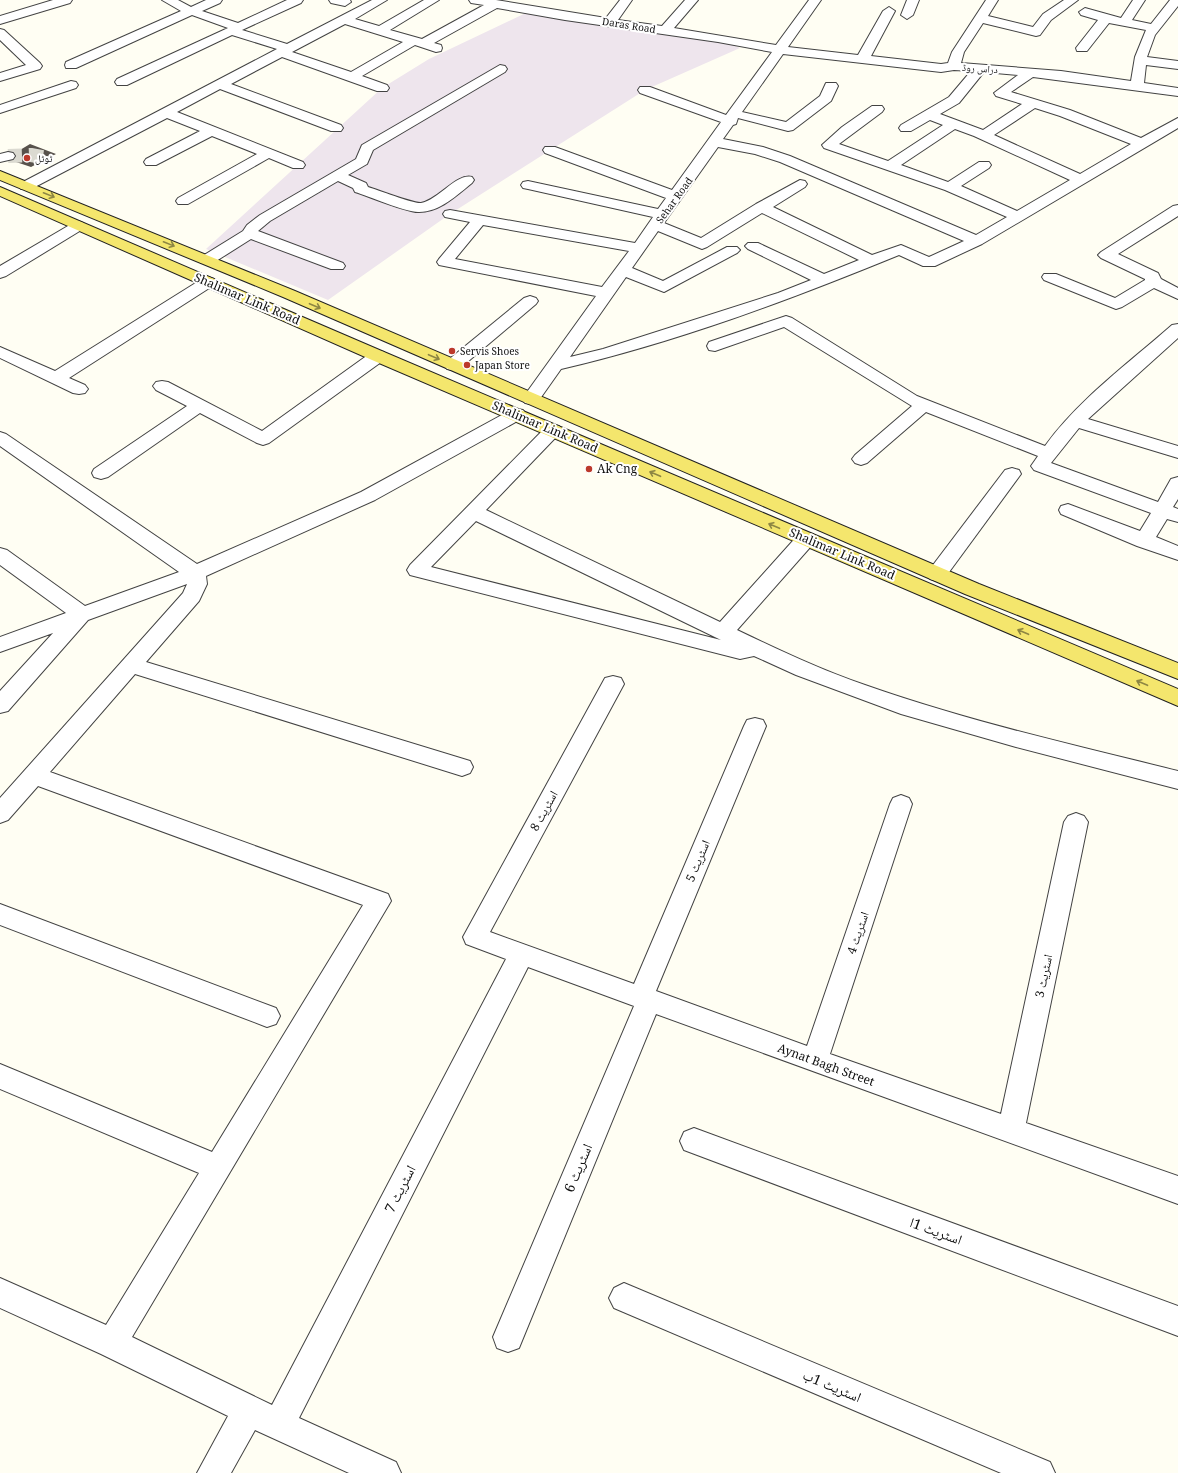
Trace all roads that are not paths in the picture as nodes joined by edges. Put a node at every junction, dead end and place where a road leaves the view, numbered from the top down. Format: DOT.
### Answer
graph roads {
  1 [pos="66,0"];
  2 [pos="168,0"];
  3 [pos="216,0"];
  4 [pos="297,0"];
  5 [pos="380,0"];
  6 [pos="433,0"];
  7 [pos="476,0"];
  8 [pos="626,0"];
  9 [pos="692,0"];
  10 [pos="815,0"];
  11 [pos="913,0"];
  12 [pos="992,0"];
  13 [pos="1072,0"];
  14 [pos="1139,0"];
  15 [pos="1170,1"];
  16 [pos="495,4"];
  17 [pos="191,11"];
  18 [pos="888,11"];
  19 [pos="1085,12"];
  20 [pos="908,15"];
  21 [pos="980,18"];
  22 [pos="1106,18"];
  23 [pos="0,20"];
  24 [pos="343,20"];
  25 [pos="610,22"];
  26 [pos="1124,22"];
  27 [pos="1154,28"];
  28 [pos="235,29"];
  29 [pos="379,31"];
  30 [pos="665,31"];
  31 [pos="0,32"];
  32 [pos="418,43"];
  33 [pos="436,48"];
  34 [pos="1082,48"];
  35 [pos="284,50"];
  36 [pos="782,50"];
  37 [pos="862,60"];
  38 [pos="1141,60"];
  39 [pos="71,65"];
  40 [pos="1178,65"];
  41 [pos="954,66"];
  42 [pos="982,68"];
  43 [pos="500,69"];
  44 [pos="1031,72"];
  45 [pos="0,77"];
  46 [pos="352,77"];
  47 [pos="122,82"];
  48 [pos="218,84"];
  49 [pos="71,85"];
  50 [pos="831,86"];
  51 [pos="1137,86"];
  52 [pos="382,88"];
  53 [pos="645,90"];
  54 [pos="1178,92"];
  55 [pos="1033,103"];
  56 [pos="0,109"];
  57 [pos="877,109"];
  58 [pos="166,112"];
  59 [pos="928,115"];
  60 [pos="733,117"];
  61 [pos="1178,122"];
  62 [pos="952,124"];
  63 [pos="336,128"];
  64 [pos="906,128"];
  65 [pos="212,130"];
  66 [pos="984,135"];
  67 [pos="716,142"];
  68 [pos="1144,144"];
  69 [pos="550,150"];
  70 [pos="268,153"];
  71 [pos="48,158"];
  72 [pos="151,162"];
  73 [pos="66,164"];
  74 [pos="298,164"];
  75 [pos="984,165"];
  76 [pos="890,166"];
  77 [pos="0,175"];
  78 [pos="336,176"];
  79 [pos="1079,179"];
  80 [pos="467,180"];
  81 [pos="322,184"];
  82 [pos="800,184"];
  83 [pos="528,185"];
  84 [pos="26,186"];
  85 [pos="950,187"];
  86 [pos="360,190"];
  87 [pos="2,193"];
  88 [pos="676,197"];
  89 [pos="183,201"];
  90 [pos="761,207"];
  91 [pos="1178,209"];
  92 [pos="450,214"];
  93 [pos="1017,216"];
  94 [pos="480,219"];
  95 [pos="660,220"];
  96 [pos="78,226"];
  97 [pos="250,233"];
  98 [pos="977,241"];
  99 [pos="753,246"];
  100 [pos="639,248"];
  101 [pos="732,250"];
  102 [pos="207,260"];
  103 [pos="870,260"];
  104 [pos="337,266"];
  105 [pos="624,270"];
  106 [pos="0,273"];
  107 [pos="1050,277"];
  108 [pos="824,280"];
  109 [pos="208,282"];
  110 [pos="1154,282"];
  111 [pos="607,293"];
  112 [pos="289,294"];
  113 [pos="1178,294"];
  114 [pos="530,301"];
  115 [pos="268,308"];
  116 [pos="1178,329"];
  117 [pos="715,346"];
  118 [pos="0,352"];
  119 [pos="378,356"];
  120 [pos="453,365"];
  121 [pos="556,365"];
  122 [pos="57,378"];
  123 [pos="162,386"];
  124 [pos="78,389"];
  125 [pos="531,399"];
  126 [pos="924,405"];
  127 [pos="199,406"];
  128 [pos="516,414"];
  129 [pos="1076,421"];
  130 [pos="553,430"];
  131 [pos="0,438"];
  132 [pos="1178,452"];
  133 [pos="1047,453"];
  134 [pos="861,459"];
  135 [pos="101,473"];
  136 [pos="1012,474"];
  137 [pos="1178,483"];
  138 [pos="1068,510"];
  139 [pos="473,512"];
  140 [pos="1170,513"];
  141 [pos="806,539"];
  142 [pos="1144,541"];
  143 [pos="870,545"];
  144 [pos="1178,553"];
  145 [pos="0,556"];
  146 [pos="856,560"];
  147 [pos="195,573"];
  148 [pos="937,574"];
  149 [pos="82,614"];
  150 [pos="724,631"];
  151 [pos="0,645"];
  152 [pos="753,647"];
  153 [pos="130,665"];
  154 [pos="1178,672"];
  155 [pos="613,684"];
  156 [pos="1178,698"];
  157 [pos="0,705"];
  158 [pos="755,726"];
  159 [pos="462,767"];
  160 [pos="33,775"];
  161 [pos="1178,780"];
  162 [pos="901,804"];
  163 [pos="0,814"];
  164 [pos="1076,822"];
  165 [pos="0,914"];
  166 [pos="475,937"];
  167 [pos="522,953"];
  168 [pos="645,998"];
  169 [pos="267,1016"];
  170 [pos="815,1061"];
  171 [pos="0,1076"];
  172 [pos="1011,1131"];
  173 [pos="694,1142"];
  174 [pos="218,1168"];
  175 [pos="1178,1190"];
  176 [pos="0,1293"];
  177 [pos="624,1298"];
  178 [pos="1178,1321"];
  179 [pos="508,1337"];
  180 [pos="112,1344"];
  181 [pos="249,1411"];
  182 [pos="279,1425"];
  183 [pos="377,1471"];
  184 [pos="213,1473"];
  185 [pos="1039,1473"];
  1 -- 23 [label="street"];
  2 -- 17 [label="street"];
  3 -- 17 [label="street"];
  4 -- 28 [label="street"];
  5 -- 24 [label="street"];
  6 -- 29 [label="street"];
  7 -- 16 [label="street, Daras Road"];
  8 -- 25 [label="street"];
  9 -- 30 [label="street"];
  10 -- 36 [label="street, Sehar Road"];
  11 -- 20 [label="street"];
  12 -- 21 [label="street"];
  13 -- 21 [label="street"];
  14 -- 26 [label="street"];
  15 -- 27 [label="street"];
  16 -- 25 [label="street, Daras Road"];
  16 -- 32 [label="street"];
  17 -- 28 [label="street"];
  17 -- 39 [label="street"];
  18 -- 37 [label="street"];
  19 -- 22 [label="street"];
  21 -- 41 [label="street"];
  22 -- 26 [label="street"];
  22 -- 34 [label="street"];
  24 -- 29 [label="street"];
  24 -- 35 [label="street"];
  25 -- 30 [label="street, Daras Road"];
  26 -- 27 [label="street"];
  27 -- 38 [label="street"];
  28 -- 35 [label="street"];
  28 -- 47 [label="street"];
  29 -- 32 [label="street"];
  30 -- 36 [label="street, Daras Road"];
  31 -- 45 [label="street"];
  32 -- 33 [label="street"];
  32 -- 46 [label="street"];
  35 -- 46 [label="street"];
  35 -- 48 [label="street"];
  36 -- 37 [label="street, دراس روڈ"];
  36 -- 60 [label="street, Sehar Road"];
  37 -- 41 [label="street, دراس روڈ"];
  38 -- 40 [label="street"];
  38 -- 51 [label="street"];
  41 -- 42 [label="street, دراس روڈ"];
  42 -- 44 [label="street, دراس روڈ"];
  42 -- 59 [label="street"];
  43 -- 78 [label="street"];
  44 -- 51 [label="street, دراس روڈ"];
  44 -- 55 [label="street"];
  46 -- 52 [label="street"];
  48 -- 58 [label="street"];
  48 -- 63 [label="street"];
  49 -- 56 [label="street"];
  50 -- 60 [label="street"];
  51 -- 54 [label="street, دراس روڈ"];
  53 -- 60 [label="street"];
  55 -- 66 [label="street"];
  55 -- 68 [label="street"];
  57 -- 76 [label="street"];
  58 -- 65 [label="street"];
  58 -- 73 [label="street"];
  59 -- 62 [label="street"];
  59 -- 64 [label="street"];
  60 -- 67 [label="street, Sehar Road"];
  61 -- 68 [label="street"];
  62 -- 66 [label="street"];
  62 -- 76 [label="street"];
  65 -- 70 [label="street"];
  65 -- 72 [label="street"];
  66 -- 79 [label="street"];
  67 -- 88 [label="street, Sehar Road"];
  67 -- 98 [label="street"];
  68 -- 79 [label="street"];
  69 -- 88 [label="street"];
  70 -- 74 [label="street"];
  70 -- 89 [label="street"];
  71 -- 73 [label="street"];
  73 -- 84 [label="street"];
  75 -- 85 [label="street"];
  76 -- 85 [label="street"];
  77 -- 84 [label="main road, Shalimar Link Road"];
  78 -- 81 [label="street"];
  78 -- 86 [label="street"];
  79 -- 93 [label="street"];
  80 -- 86 [label="street"];
  81 -- 86 [label="street"];
  81 -- 97 [label="street"];
  82 -- 90 [label="street"];
  83 -- 95 [label="street"];
  84 -- 102 [label="main road, Shalimar Link Road, one-way"];
  85 -- 93 [label="street"];
  87 -- 96 [label="main road, Shalimar Link Road"];
  88 -- 95 [label="street, Sehar Road"];
  90 -- 95 [label="street"];
  90 -- 103 [label="street"];
  91 -- 110 [label="street"];
  92 -- 94 [label="street"];
  93 -- 98 [label="street"];
  94 -- 100 [label="street"];
  94 -- 111 [label="street"];
  95 -- 100 [label="street, Sehar Road"];
  96 -- 106 [label="street"];
  96 -- 109 [label="main road, Shalimar Link Road"];
  97 -- 102 [label="street"];
  97 -- 104 [label="street"];
  98 -- 103 [label="street"];
  99 -- 108 [label="street"];
  100 -- 105 [label="street, Sehar Road"];
  101 -- 105 [label="street"];
  102 -- 112 [label="main road, Shalimar Link Road"];
  103 -- 108 [label="street"];
  105 -- 111 [label="street, Sehar Road"];
  107 -- 110 [label="street"];
  108 -- 121 [label="street"];
  109 -- 115 [label="main road, Shalimar Link Road"];
  109 -- 122 [label="street"];
  110 -- 113 [label="street"];
  111 -- 121 [label="street, Sehar Road"];
  112 -- 115 [label="main road"];
  112 -- 120 [label="main road, Shalimar Link Road, one-way"];
  114 -- 120 [label="street"];
  115 -- 119 [label="main road, Shalimar Link Road"];
  116 -- 129 [label="street"];
  117 -- 126 [label="street"];
  118 -- 122 [label="street"];
  119 -- 127 [label="street"];
  119 -- 128 [label="main road, Shalimar Link Road"];
  120 -- 125 [label="main road, Shalimar Link Road"];
  121 -- 125 [label="street, Sehar Road"];
  122 -- 124 [label="street"];
  123 -- 127 [label="street"];
  125 -- 143 [label="main road, Shalimar Link Road"];
  126 -- 133 [label="street"];
  126 -- 134 [label="street"];
  127 -- 135 [label="street"];
  128 -- 130 [label="main road, Shalimar Link Road"];
  128 -- 147 [label="street"];
  129 -- 132 [label="street"];
  129 -- 133 [label="street"];
  130 -- 139 [label="street"];
  141 -- 130 [label="main road, Shalimar Link Road, one-way"];
  131 -- 147 [label="street"];
  133 -- 140 [label="street"];
  136 -- 148 [label="street"];
  137 -- 140 [label="street"];
  138 -- 142 [label="street"];
  139 -- 150 [label="street"];
  139 -- 152 [label="street"];
  140 -- 142 [label="street"];
  141 -- 146 [label="main road, Shalimar Link Road"];
  141 -- 150 [label="street"];
  142 -- 144 [label="street"];
  143 -- 146 [label="main road"];
  143 -- 148 [label="main road, Shalimar Link Road"];
  145 -- 149 [label="street"];
  156 -- 146 [label="main road, Shalimar Link Road, one-way"];
  147 -- 149 [label="street"];
  147 -- 153 [label="street"];
  148 -- 154 [label="main road, Shalimar Link Road"];
  149 -- 151 [label="street"];
  149 -- 157 [label="street"];
  150 -- 152 [label="street"];
  152 -- 161 [label="street"];
  153 -- 159 [label="street"];
  153 -- 160 [label="street"];
  155 -- 166 [label="street, اسٹریٹ 8"];
  158 -- 168 [label="street, اسٹریٹ 5"];
  160 -- 163 [label="street"];
  160 -- 174 [label="street"];
  162 -- 170 [label="street, اسٹریٹ 4"];
  164 -- 172 [label="street, اسٹریٹ 3"];
  165 -- 169 [label="street"];
  166 -- 167 [label="street, Aynat Bagh Street"];
  167 -- 168 [label="street, Aynat Bagh Street"];
  167 -- 182 [label="street, اسٹریٹ 7"];
  168 -- 170 [label="street, Aynat Bagh Street"];
  168 -- 179 [label="street, اسٹریٹ 6"];
  170 -- 172 [label="street, Aynat Bagh Street"];
  171 -- 174 [label="street"];
  172 -- 175 [label="street, Aynat Bagh Street"];
  173 -- 178 [label="street, اسٹریٹ 1ا"];
  174 -- 180 [label="street"];
  176 -- 180 [label="street"];
  177 -- 185 [label="street, اسٹریٹ 1ب"];
  180 -- 181 [label="street"];
  181 -- 182 [label="street"];
  181 -- 184 [label="street"];
  182 -- 183 [label="street"];
}
